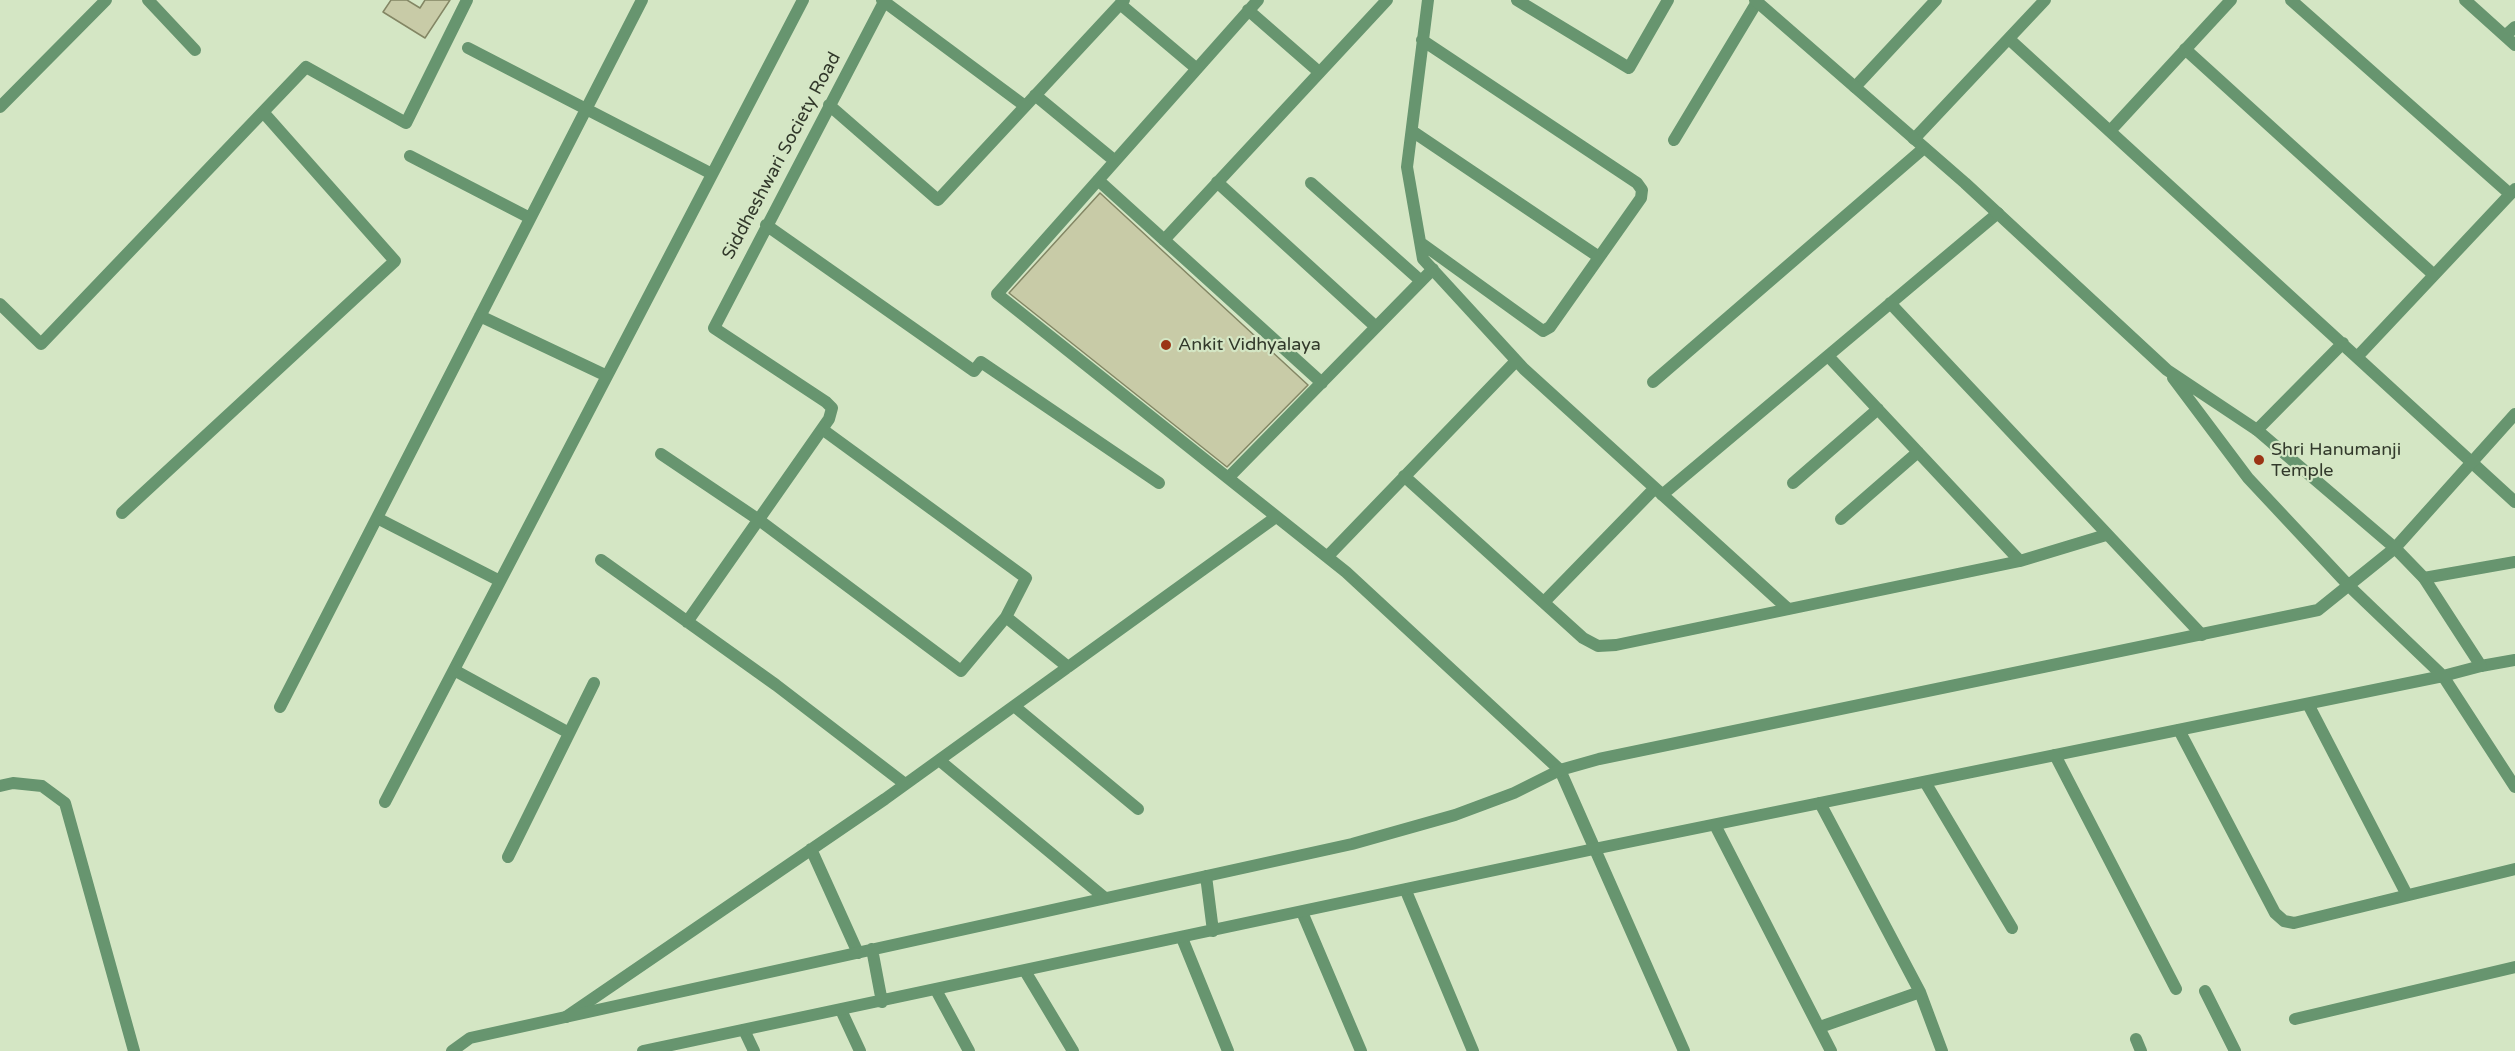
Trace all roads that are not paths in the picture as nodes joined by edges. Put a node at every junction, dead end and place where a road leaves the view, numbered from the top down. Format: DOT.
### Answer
graph roads {
  1 [pos="105,0"];
  2 [pos="148,0"];
  3 [pos="467,0"];
  4 [pos="642,0"];
  5 [pos="803,0"];
  6 [pos="884,0"];
  7 [pos="1258,0"];
  8 [pos="1387,0"];
  9 [pos="1428,0"];
  10 [pos="1517,0"];
  11 [pos="1668,0"];
  12 [pos="1936,0"];
  13 [pos="2045,0"];
  14 [pos="2231,0"];
  15 [pos="2291,0"];
  16 [pos="2465,0"];
  17 [pos="1756,1"];
  18 [pos="1122,2"];
  19 [pos="1248,10"];
  20 [pos="2515,27"];
  21 [pos="2505,36"];
  22 [pos="2009,39"];
  23 [pos="1422,40"];
  24 [pos="2515,45"];
  25 [pos="468,48"];
  26 [pos="2185,49"];
  27 [pos="195,50"];
  28 [pos="1197,69"];
  29 [pos="1319,72"];
  30 [pos="1855,87"];
  31 [pos="1035,95"];
  32 [pos="829,105"];
  33 [pos="1025,106"];
  34 [pos="0,107"];
  35 [pos="586,109"];
  36 [pos="263,112"];
  37 [pos="2111,130"];
  38 [pos="1412,132"];
  39 [pos="1674,140"];
  40 [pos="1919,143"];
  41 [pos="410,156"];
  42 [pos="1115,160"];
  43 [pos="712,174"];
  44 [pos="1098,180"];
  45 [pos="1217,182"];
  46 [pos="1311,183"];
  47 [pos="2513,192"];
  48 [pos="1998,213"];
  49 [pos="531,218"];
  50 [pos="766,225"];
  51 [pos="1164,240"];
  52 [pos="1420,243"];
  53 [pos="1599,257"];
  54 [pos="1433,269"];
  55 [pos="2434,275"];
  56 [pos="1421,281"];
  57 [pos="1890,303"];
  58 [pos="0,304"];
  59 [pos="480,316"];
  60 [pos="1376,327"];
  61 [pos="2343,343"];
  62 [pos="1828,356"];
  63 [pos="2358,356"];
  64 [pos="1516,361"];
  65 [pos="2167,370"];
  66 [pos="607,376"];
  67 [pos="1653,382"];
  68 [pos="1322,383"];
  69 [pos="1878,410"];
  70 [pos="2515,414"];
  71 [pos="822,429"];
  72 [pos="2258,430"];
  73 [pos="1918,452"];
  74 [pos="661,454"];
  75 [pos="2471,460"];
  76 [pos="1404,476"];
  77 [pos="1228,478"];
  78 [pos="1159,483"];
  79 [pos="1793,483"];
  80 [pos="1658,491"];
  81 [pos="2515,502"];
  82 [pos="122,513"];
  83 [pos="1276,517"];
  84 [pos="377,518"];
  85 [pos="1841,519"];
  86 [pos="759,520"];
  87 [pos="2106,535"];
  88 [pos="2395,548"];
  89 [pos="1326,557"];
  90 [pos="601,560"];
  91 [pos="2020,561"];
  92 [pos="2515,562"];
  93 [pos="2424,579"];
  94 [pos="500,581"];
  95 [pos="2350,587"];
  96 [pos="1544,602"];
  97 [pos="1786,608"];
  98 [pos="1006,616"];
  99 [pos="687,622"];
  100 [pos="2202,635"];
  101 [pos="2515,660"];
  102 [pos="2481,666"];
  103 [pos="1068,667"];
  104 [pos="454,670"];
  105 [pos="2444,676"];
  106 [pos="594,683"];
  107 [pos="2308,704"];
  108 [pos="1014,706"];
  109 [pos="280,708"];
  110 [pos="2179,730"];
  111 [pos="569,733"];
  112 [pos="2055,755"];
  113 [pos="939,760"];
  114 [pos="1560,770"];
  115 [pos="1925,782"];
  116 [pos="905,784"];
  117 [pos="0,786"];
  118 [pos="2515,787"];
  119 [pos="385,802"];
  120 [pos="1820,803"];
  121 [pos="1138,809"];
  122 [pos="1715,825"];
  123 [pos="811,849"];
  124 [pos="1594,849"];
  125 [pos="508,857"];
  126 [pos="2515,869"];
  127 [pos="1206,876"];
  128 [pos="1406,891"];
  129 [pos="2407,895"];
  130 [pos="1105,898"];
  131 [pos="1302,912"];
  132 [pos="2012,928"];
  133 [pos="1213,931"];
  134 [pos="1182,938"];
  135 [pos="872,949"];
  136 [pos="858,953"];
  137 [pos="2515,967"];
  138 [pos="1025,971"];
  139 [pos="2176,989"];
  140 [pos="936,990"];
  141 [pos="2205,991"];
  142 [pos="1920,992"];
  143 [pos="882,1002"];
  144 [pos="841,1010"];
  145 [pos="565,1017"];
  146 [pos="2295,1019"];
  147 [pos="1820,1027"];
  148 [pos="744,1030"];
  149 [pos="134,1051"];
  150 [pos="452,1051"];
  151 [pos="646,1051"];
  152 [pos="754,1051"];
  153 [pos="860,1051"];
  154 [pos="969,1051"];
  155 [pos="1073,1051"];
  156 [pos="1228,1051"];
  157 [pos="1361,1051"];
  158 [pos="1473,1051"];
  159 [pos="1684,1051"];
  160 [pos="1831,1051"];
  161 [pos="1942,1051"];
  162 [pos="2235,1051"];
  1 -- 34 [label="street"];
  2 -- 27 [label="street"];
  3 -- 36 [label="street"];
  4 -- 35 [label="street"];
  5 -- 43 [label="street"];
  6 -- 32 [label="street, Siddheshwari Society Road"];
  6 -- 33 [label="street"];
  7 -- 19 [label="street"];
  8 -- 29 [label="street"];
  9 -- 23 [label="street"];
  10 -- 11 [label="street"];
  12 -- 30 [label="street"];
  13 -- 22 [label="street"];
  14 -- 26 [label="street"];
  15 -- 47 [label="street"];
  16 -- 21 [label="street"];
  17 -- 30 [label="street"];
  17 -- 39 [label="street"];
  18 -- 28 [label="street"];
  18 -- 31 [label="street"];
  19 -- 28 [label="street"];
  19 -- 29 [label="street"];
  20 -- 21 [label="street"];
  21 -- 24 [label="street"];
  22 -- 37 [label="street"];
  22 -- 40 [label="street"];
  23 -- 38 [label="street"];
  23 -- 53 [label="street"];
  25 -- 35 [label="street"];
  26 -- 37 [label="street"];
  26 -- 55 [label="street"];
  28 -- 42 [label="street"];
  29 -- 45 [label="street"];
  30 -- 40 [label="street"];
  31 -- 33 [label="street"];
  31 -- 42 [label="street"];
  32 -- 33 [label="street"];
  32 -- 50 [label="street, Siddheshwari Society Road"];
  35 -- 43 [label="street"];
  35 -- 49 [label="street"];
  36 -- 58 [label="street"];
  36 -- 82 [label="street"];
  37 -- 61 [label="street"];
  38 -- 52 [label="street"];
  38 -- 53 [label="street"];
  40 -- 48 [label="street"];
  40 -- 67 [label="street"];
  41 -- 49 [label="street"];
  42 -- 44 [label="street"];
  43 -- 66 [label="street"];
  44 -- 51 [label="street"];
  44 -- 77 [label="street"];
  45 -- 51 [label="street"];
  45 -- 60 [label="street"];
  46 -- 56 [label="street"];
  47 -- 55 [label="street"];
  48 -- 57 [label="street"];
  48 -- 65 [label="street"];
  49 -- 59 [label="street"];
  50 -- 71 [label="street, Siddheshwari Society Road"];
  50 -- 78 [label="street"];
  51 -- 68 [label="street"];
  52 -- 53 [label="street"];
  52 -- 54 [label="street"];
  54 -- 56 [label="street"];
  54 -- 64 [label="street"];
  55 -- 63 [label="street"];
  56 -- 60 [label="street"];
  57 -- 62 [label="street"];
  57 -- 87 [label="street"];
  59 -- 66 [label="street"];
  59 -- 84 [label="street"];
  60 -- 68 [label="street"];
  61 -- 63 [label="street"];
  61 -- 72 [label="street"];
  62 -- 69 [label="street"];
  62 -- 80 [label="street"];
  63 -- 75 [label="street"];
  64 -- 76 [label="street"];
  64 -- 80 [label="street"];
  65 -- 72 [label="street"];
  65 -- 95 [label="street"];
  66 -- 94 [label="street"];
  68 -- 77 [label="street"];
  69 -- 73 [label="street"];
  69 -- 79 [label="street"];
  70 -- 75 [label="street"];
  71 -- 86 [label="street"];
  71 -- 98 [label="street"];
  72 -- 88 [label="street"];
  73 -- 85 [label="street"];
  73 -- 91 [label="street"];
  74 -- 86 [label="street"];
  75 -- 81 [label="street"];
  75 -- 88 [label="street"];
  76 -- 89 [label="street"];
  76 -- 96 [label="street"];
  77 -- 83 [label="street"];
  80 -- 96 [label="street"];
  80 -- 97 [label="street"];
  83 -- 89 [label="street"];
  83 -- 103 [label="street"];
  84 -- 94 [label="street"];
  84 -- 109 [label="street"];
  86 -- 98 [label="street"];
  86 -- 99 [label="street"];
  87 -- 91 [label="street"];
  87 -- 100 [label="street"];
  88 -- 93 [label="street"];
  88 -- 95 [label="street"];
  89 -- 114 [label="street"];
  90 -- 99 [label="street"];
  91 -- 97 [label="street"];
  92 -- 93 [label="street"];
  93 -- 102 [label="street"];
  94 -- 104 [label="street"];
  95 -- 100 [label="street"];
  95 -- 105 [label="street"];
  96 -- 97 [label="street"];
  98 -- 103 [label="street"];
  99 -- 116 [label="street"];
  100 -- 114 [label="street"];
  101 -- 102 [label="street"];
  102 -- 105 [label="street"];
  103 -- 108 [label="street"];
  104 -- 111 [label="street"];
  104 -- 119 [label="street"];
  105 -- 107 [label="street"];
  105 -- 118 [label="street"];
  106 -- 111 [label="street"];
  107 -- 110 [label="street"];
  107 -- 129 [label="street"];
  108 -- 113 [label="street"];
  108 -- 121 [label="street"];
  110 -- 112 [label="street"];
  110 -- 129 [label="street"];
  111 -- 125 [label="street"];
  112 -- 115 [label="street"];
  112 -- 139 [label="street"];
  113 -- 116 [label="street"];
  113 -- 130 [label="street"];
  114 -- 124 [label="street"];
  114 -- 127 [label="street"];
  115 -- 120 [label="street"];
  115 -- 132 [label="street"];
  116 -- 123 [label="street"];
  117 -- 149 [label="street"];
  120 -- 122 [label="street"];
  120 -- 142 [label="street"];
  122 -- 124 [label="street"];
  122 -- 147 [label="street"];
  123 -- 136 [label="street"];
  123 -- 145 [label="street"];
  124 -- 128 [label="street"];
  124 -- 159 [label="street"];
  126 -- 129 [label="street"];
  127 -- 130 [label="street"];
  127 -- 133 [label="street"];
  128 -- 131 [label="street"];
  128 -- 158 [label="street"];
  130 -- 135 [label="street"];
  131 -- 133 [label="street"];
  131 -- 157 [label="street"];
  133 -- 134 [label="street"];
  134 -- 138 [label="street"];
  134 -- 156 [label="street"];
  135 -- 136 [label="street"];
  135 -- 143 [label="street"];
  136 -- 145 [label="street"];
  137 -- 146 [label="street"];
  138 -- 140 [label="street"];
  138 -- 155 [label="street"];
  140 -- 143 [label="street"];
  140 -- 154 [label="street"];
  141 -- 162 [label="street"];
  142 -- 147 [label="street"];
  142 -- 161 [label="street"];
  143 -- 144 [label="street"];
  144 -- 148 [label="street"];
  144 -- 153 [label="street"];
  145 -- 150 [label="street"];
  147 -- 160 [label="street"];
  148 -- 151 [label="street"];
  148 -- 152 [label="street"];
}
